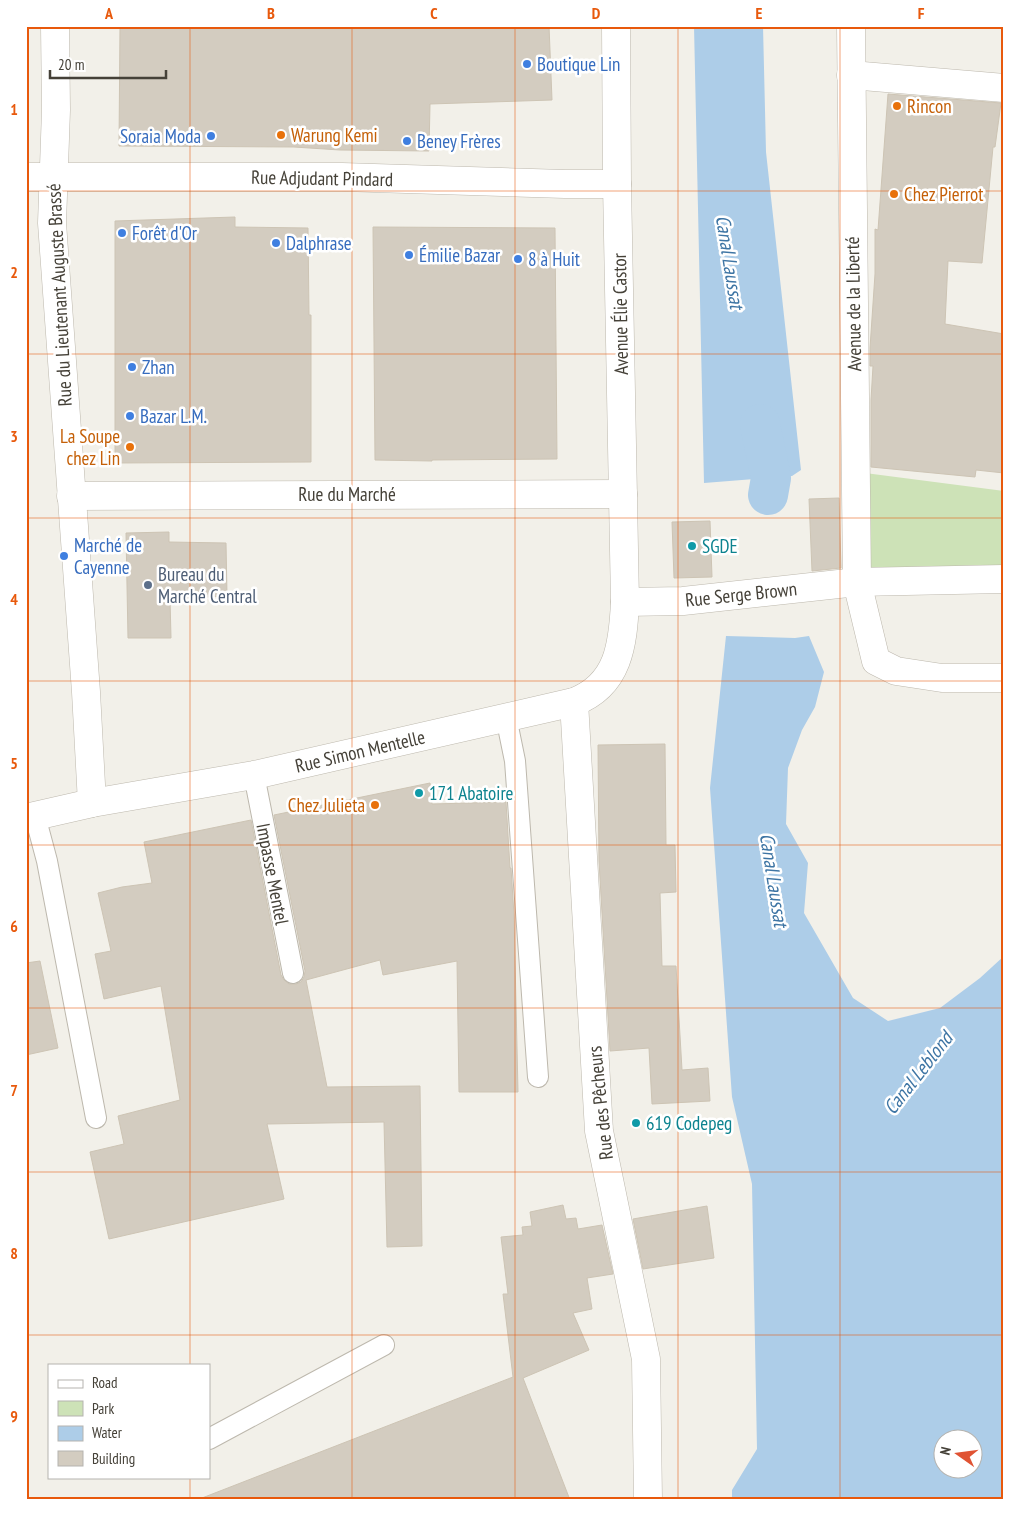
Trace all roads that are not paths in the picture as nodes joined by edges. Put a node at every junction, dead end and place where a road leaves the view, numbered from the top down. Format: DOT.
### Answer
graph roads {
  1 [pos="55,26"];
  2 [pos="616,26"];
  3 [pos="851,26"];
  4 [pos="851,75"];
  5 [pos="1004,88"];
  6 [pos="40,176"];
  7 [pos="617,184"];
  8 [pos="623,494"];
  9 [pos="71,496"];
  10 [pos="1004,579"];
  11 [pos="856,582"];
  12 [pos="624,602"];
  13 [pos="1004,678"];
  14 [pos="574,702"];
  15 [pos="506,717"];
  16 [pos="254,775"];
  17 [pos="92,804"];
  18 [pos="31,817"];
  19 [pos="293,973"];
  20 [pos="538,1077"];
  21 [pos="96,1118"];
  22 [pos="384,1345"];
  23 [pos="210,1438"];
  24 [pos="648,1500"];
  1 -- 6 [label="street, Rue du Lieutenant Auguste Brassé"];
  2 -- 7 [label="street, Avenue Élie Castor"];
  3 -- 4 [label="street, Avenue de la Liberté"];
  4 -- 5 [label="street"];
  4 -- 11 [label="street, Avenue de la Liberté"];
  6 -- 7 [label="street, Rue Adjudant Pindard"];
  6 -- 9 [label="street, Rue du Lieutenant Auguste Brassé"];
  7 -- 8 [label="street, Avenue Élie Castor"];
  8 -- 9 [label="street, Rue du Marché"];
  8 -- 12 [label="street, Avenue Élie Castor"];
  9 -- 17 [label="street, Rue du Lieutenant Auguste Brassé"];
  10 -- 11 [label="street, Rue Serge Brown"];
  11 -- 12 [label="street, Rue Serge Brown"];
  11 -- 13 [label="street"];
  12 -- 14 [label="street, Rue Simon Mentelle"];
  14 -- 15 [label="street, Rue Simon Mentelle"];
  14 -- 24 [label="street, Rue des Pêcheurs"];
  15 -- 16 [label="street, Rue Simon Mentelle"];
  15 -- 20 [label="lane"];
  16 -- 17 [label="street, Rue Simon Mentelle"];
  16 -- 19 [label="lane, Impasse Mentel"];
  17 -- 18 [label="street, Rue Simon Mentelle"];
  18 -- 21 [label="lane"];
  22 -- 23 [label="lane"];
}
